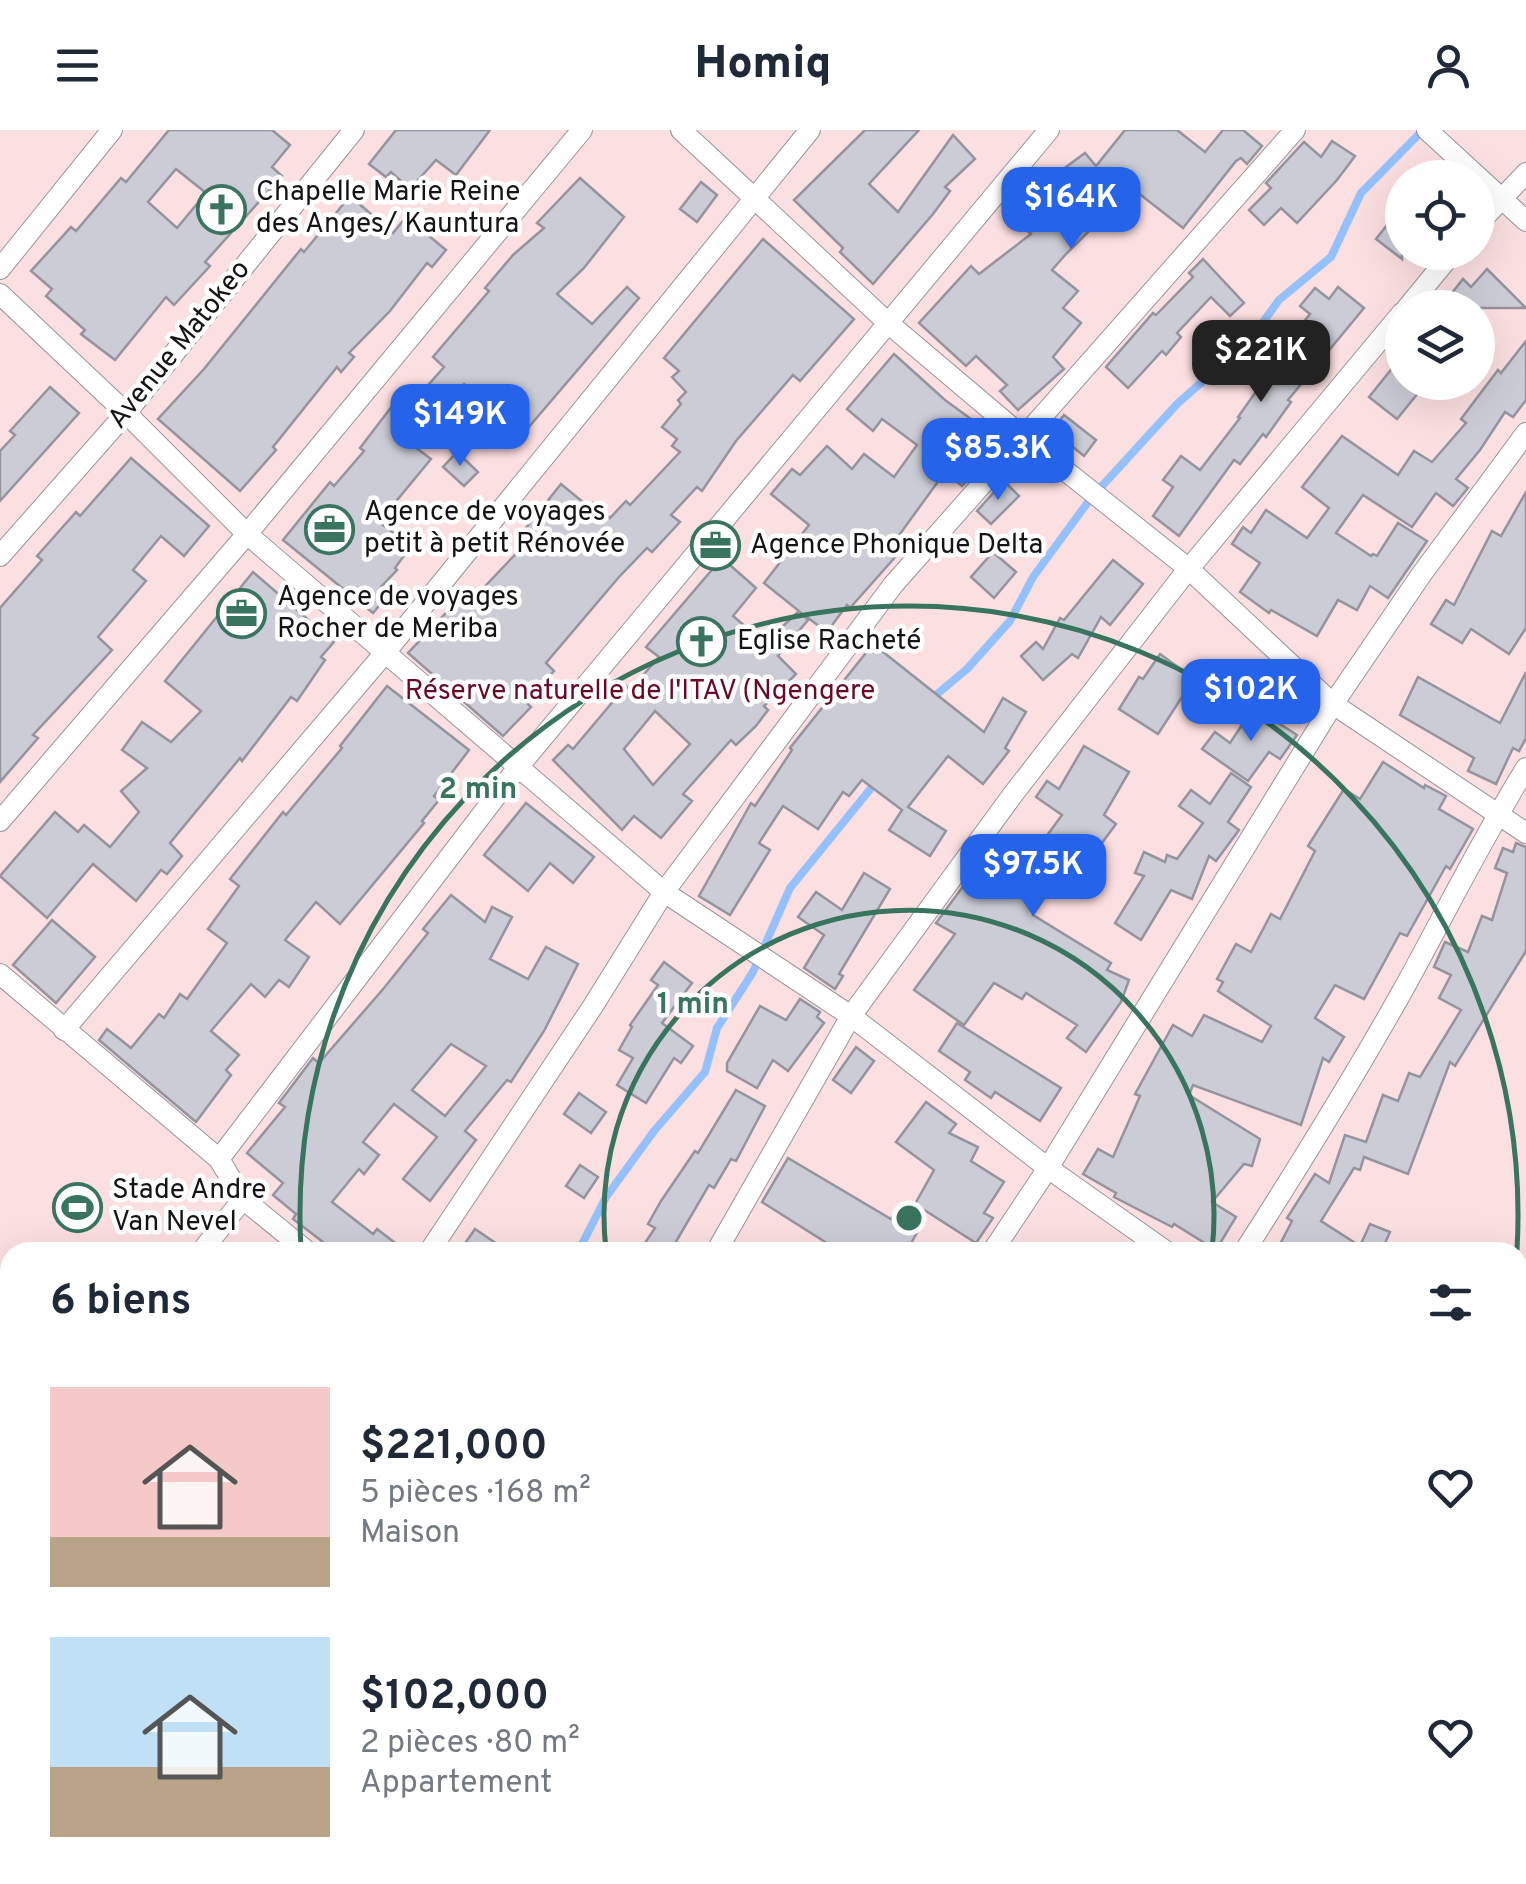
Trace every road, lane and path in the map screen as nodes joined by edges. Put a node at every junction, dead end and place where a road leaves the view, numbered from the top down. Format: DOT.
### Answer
graph roads {
  1 [pos="112,130"];
  2 [pos="354,130"];
  3 [pos="582,130"];
  4 [pos="681,130"];
  5 [pos="810,130"];
  6 [pos="1049,130"];
  7 [pos="1295,130"];
  8 [pos="1428,130"];
  9 [pos="1526,173"];
  10 [pos="1500,196"];
  11 [pos="754,198"];
  12 [pos="1495,202"];
  13 [pos="1526,221"];
  14 [pos="0,268"];
  15 [pos="1438,270"];
  16 [pos="1422,290"];
  17 [pos="0,294"];
  18 [pos="888,322"];
  19 [pos="1385,334"];
  20 [pos="126,413"];
  21 [pos="1526,433"];
  22 [pos="1023,438"];
  23 [pos="246,534"];
  24 [pos="0,556"];
  25 [pos="1188,569"];
  26 [pos="384,654"];
  27 [pos="1333,704"];
  28 [pos="519,766"];
  29 [pos="1526,768"];
  30 [pos="1497,814"];
  31 [pos="0,821"];
  32 [pos="1526,832"];
  33 [pos="664,892"];
  34 [pos="0,974"];
  35 [pos="850,1016"];
  36 [pos="64,1030"];
  37 [pos="219,1158"];
  38 [pos="1048,1168"];
  39 [pos="243,1198"];
  40 [pos="209,1242"];
  41 [pos="296,1242"];
  42 [pos="436,1242"];
  43 [pos="722,1242"];
  44 [pos="999,1242"];
  45 [pos="1154,1242"];
  46 [pos="1250,1242"];
  1 -- 14 [label="street"];
  2 -- 20 [label="street, Avenue Matokeo"];
  3 -- 23 [label="street"];
  4 -- 11 [label="street"];
  5 -- 11 [label="street"];
  6 -- 18 [label="street"];
  7 -- 22 [label="street"];
  8 -- 10 [label="street"];
  9 -- 10 [label="street"];
  10 -- 12 [label="street"];
  10 -- 13 [label="street"];
  11 -- 18 [label="street"];
  11 -- 26 [label="street"];
  15 -- 16 [label="street"];
  17 -- 20 [label="street"];
  18 -- 22 [label="street"];
  18 -- 28 [label="street"];
  19 -- 25 [label="street"];
  20 -- 23 [label="street"];
  20 -- 24 [label="street, Avenue Matokeo"];
  21 -- 27 [label="street"];
  22 -- 25 [label="street"];
  22 -- 33 [label="street"];
  23 -- 26 [label="street"];
  23 -- 31 [label="street"];
  25 -- 27 [label="street"];
  25 -- 35 [label="street"];
  26 -- 28 [label="street"];
  26 -- 36 [label="street"];
  27 -- 30 [label="street"];
  27 -- 38 [label="street"];
  28 -- 33 [label="street"];
  28 -- 37 [label="street"];
  29 -- 30 [label="street"];
  30 -- 32 [label="street"];
  30 -- 46 [label="street"];
  33 -- 35 [label="street"];
  33 -- 42 [label="street"];
  34 -- 36 [label="street"];
  35 -- 38 [label="street"];
  35 -- 43 [label="street"];
  36 -- 37 [label="street"];
  37 -- 39 [label="street"];
  38 -- 44 [label="street"];
  38 -- 45 [label="street"];
  39 -- 40 [label="street"];
  39 -- 41 [label="street"];
}
